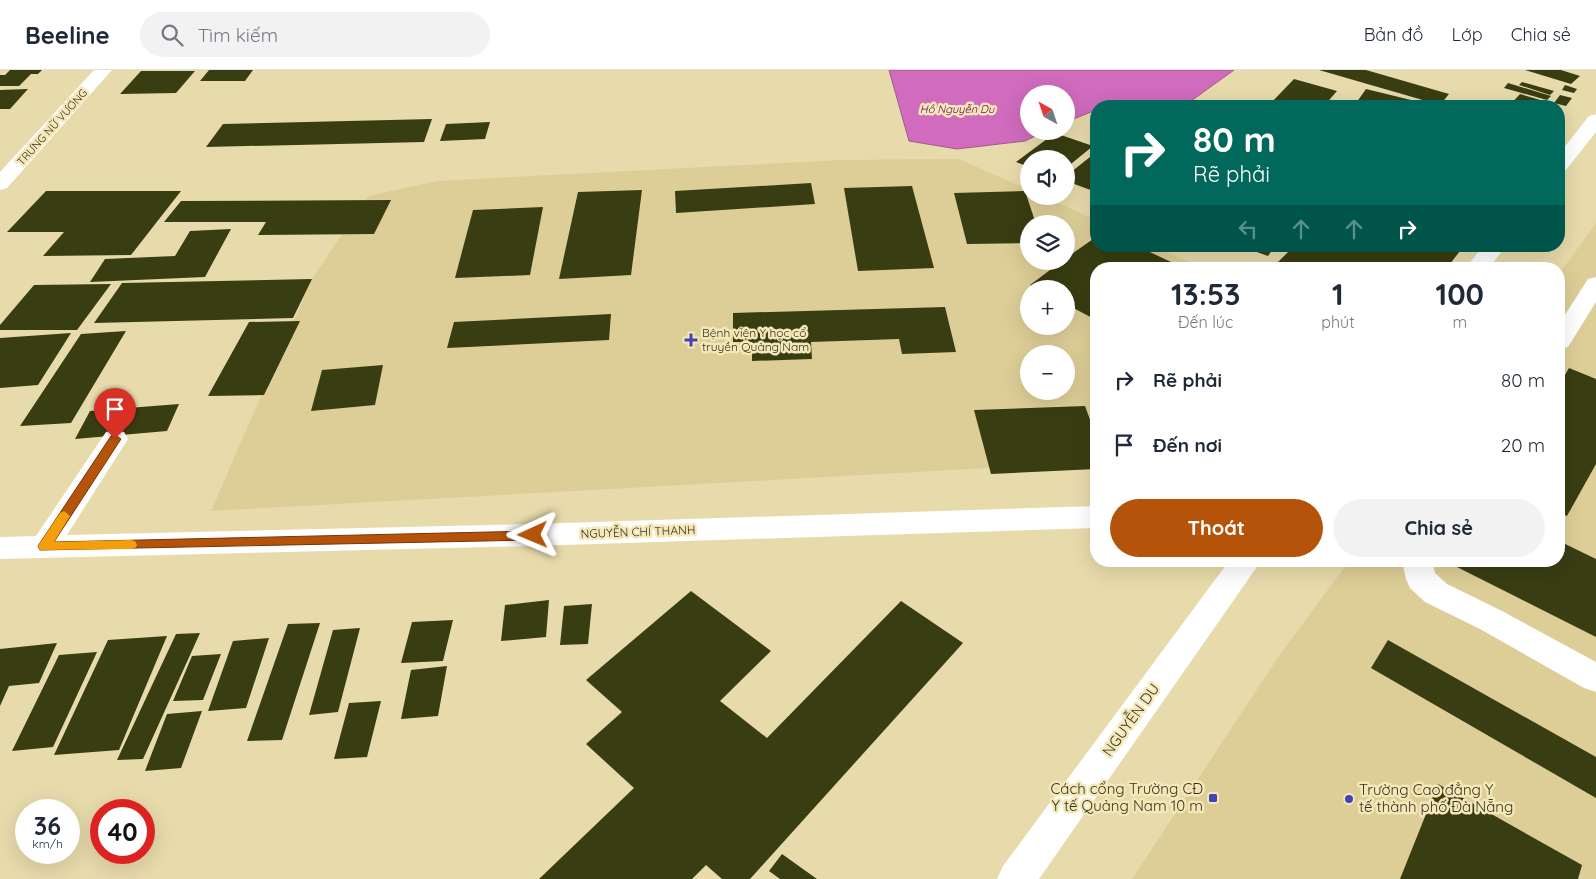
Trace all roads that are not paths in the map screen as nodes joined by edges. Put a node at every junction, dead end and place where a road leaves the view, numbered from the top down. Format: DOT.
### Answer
graph roads {
  1 [pos="103,70"];
  2 [pos="1596,120"];
  3 [pos="1565,159"];
  4 [pos="0,184"];
  5 [pos="1489,252"];
  6 [pos="1481,262"];
  7 [pos="1596,284"];
  8 [pos="1565,333"];
  9 [pos="115,439"];
  10 [pos="1090,517"];
  11 [pos="44,546"];
  12 [pos="0,548"];
  13 [pos="1242,567"];
  14 [pos="1418,567"];
  15 [pos="1596,678"];
  16 [pos="1016,879"];
  1 -- 4 [label="street, TRƯNG NỮ VƯƠNG"];
  2 -- 3 [label="street"];
  5 -- 6 [label="street"];
  7 -- 8 [label="street"];
  9 -- 11 [label="street"];
  10 -- 11 [label="street, NGUYỄN CHÍ THANH"];
  11 -- 12 [label="street, NGUYỄN CHÍ THANH"];
  13 -- 16 [label="street, NGUYỄN DU"];
  14 -- 15 [label="street"];
}
